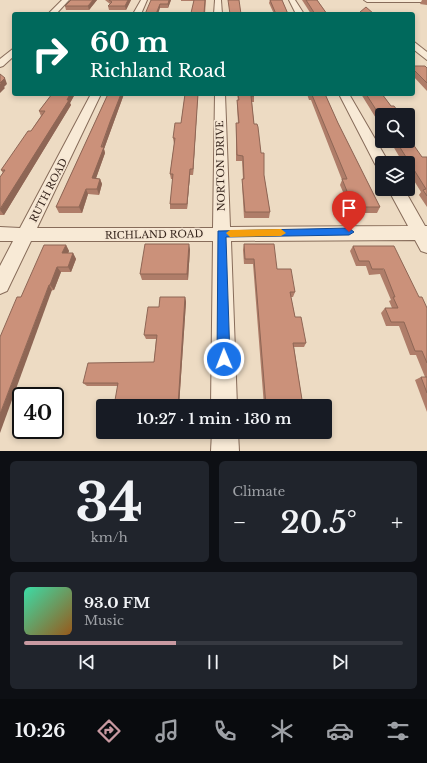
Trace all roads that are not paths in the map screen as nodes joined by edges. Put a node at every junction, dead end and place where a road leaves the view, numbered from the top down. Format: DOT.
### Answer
graph roads {
  1 [pos="66,0"];
  2 [pos="144,0"];
  3 [pos="218,0"];
  4 [pos="292,0"];
  5 [pos="367,0"];
  6 [pos="427,0"];
  7 [pos="377,9"];
  8 [pos="54,12"];
  9 [pos="138,12"];
  10 [pos="218,12"];
  11 [pos="299,12"];
  12 [pos="415,46"];
  13 [pos="12,53"];
  14 [pos="0,54"];
  15 [pos="12,54"];
  16 [pos="415,54"];
  17 [pos="426,55"];
  18 [pos="0,64"];
  19 [pos="95,96"];
  20 [pos="220,96"];
  21 [pos="345,96"];
  22 [pos="378,156"];
  23 [pos="400,196"];
  24 [pos="221,233"];
  25 [pos="0,234"];
  26 [pos="25,234"];
  27 [pos="425,237"];
  28 [pos="0,285"];
  29 [pos="224,399"];
  30 [pos="225,439"];
  31 [pos="225,451"];
  1 -- 8 [label="street"];
  2 -- 9 [label="street"];
  3 -- 10 [label="street"];
  4 -- 11 [label="street"];
  5 -- 6 [label="street"];
  5 -- 7 [label="street"];
  12 -- 17 [label="street"];
  13 -- 14 [label="street"];
  15 -- 18 [label="street"];
  16 -- 17 [label="street"];
  19 -- 26 [label="street, RUTH ROAD"];
  20 -- 24 [label="street, NORTON DRIVE"];
  21 -- 22 [label="street"];
  23 -- 27 [label="street"];
  24 -- 26 [label="street, RICHLAND ROAD"];
  24 -- 27 [label="street, RICHLAND ROAD"];
  24 -- 29 [label="street, NORTON DRIVE"];
  25 -- 26 [label="street, RICHLAND ROAD"];
  26 -- 28 [label="street, RUTH ROAD"];
  30 -- 31 [label="street"];
}
